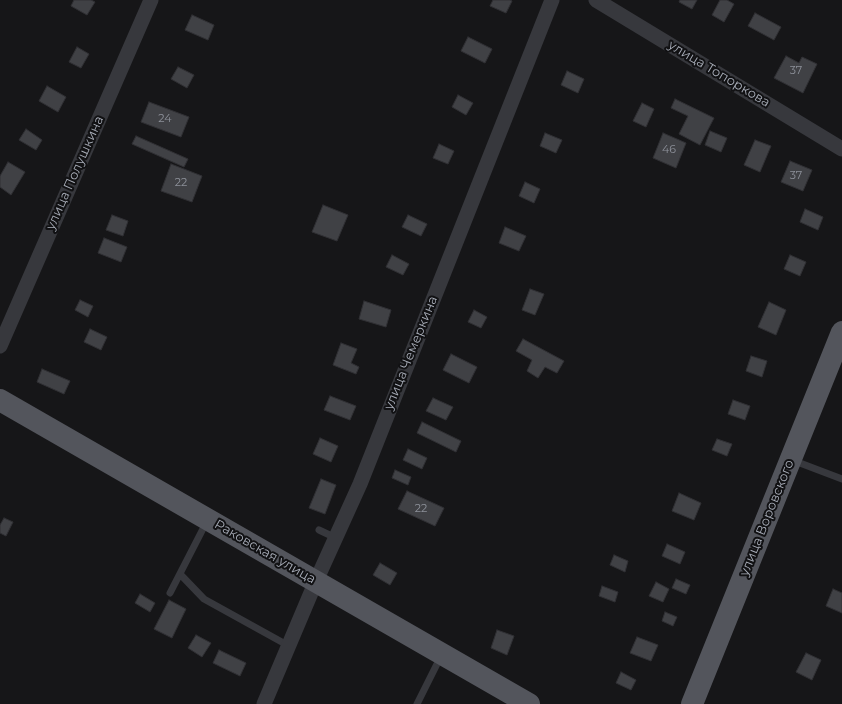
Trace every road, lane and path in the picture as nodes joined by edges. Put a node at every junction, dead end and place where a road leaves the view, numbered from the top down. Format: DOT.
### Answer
graph roads {
  1 [pos="151,0"];
  2 [pos="552,0"];
  3 [pos="596,0"];
  4 [pos="842,149"];
  5 [pos="842,332"];
  6 [pos="0,346"];
  7 [pos="0,400"];
  8 [pos="791,460"];
  9 [pos="842,479"];
  10 [pos="208,519"];
  11 [pos="319,530"];
  12 [pos="336,538"];
  13 [pos="180,574"];
  14 [pos="316,581"];
  15 [pos="170,593"];
  16 [pos="288,646"];
  17 [pos="442,654"];
  18 [pos="264,704"];
  19 [pos="417,704"];
  20 [pos="529,704"];
  21 [pos="692,704"];
  1 -- 6 [label="street, улица Полушкина"];
  2 -- 12 [label="street, улица Чемеркина"];
  3 -- 4 [label="street, улица Топоркова"];
  5 -- 8 [label="main road, улица Воровского"];
  7 -- 10 [label="main road, Раковская улица"];
  8 -- 9 [label="lane"];
  8 -- 21 [label="main road, улица Воровского"];
  10 -- 13 [label="lane"];
  10 -- 14 [label="main road, Раковская улица"];
  11 -- 12 [label="lane"];
  12 -- 14 [label="street, улица Чемеркина"];
  13 -- 15 [label="lane"];
  13 -- 16 [label="lane"];
  14 -- 16 [label="street, улица Чемеркина"];
  14 -- 17 [label="main road, Раковская улица"];
  16 -- 18 [label="street, улица Чемеркина"];
  17 -- 19 [label="lane"];
  17 -- 20 [label="main road, Раковская улица"];
}
